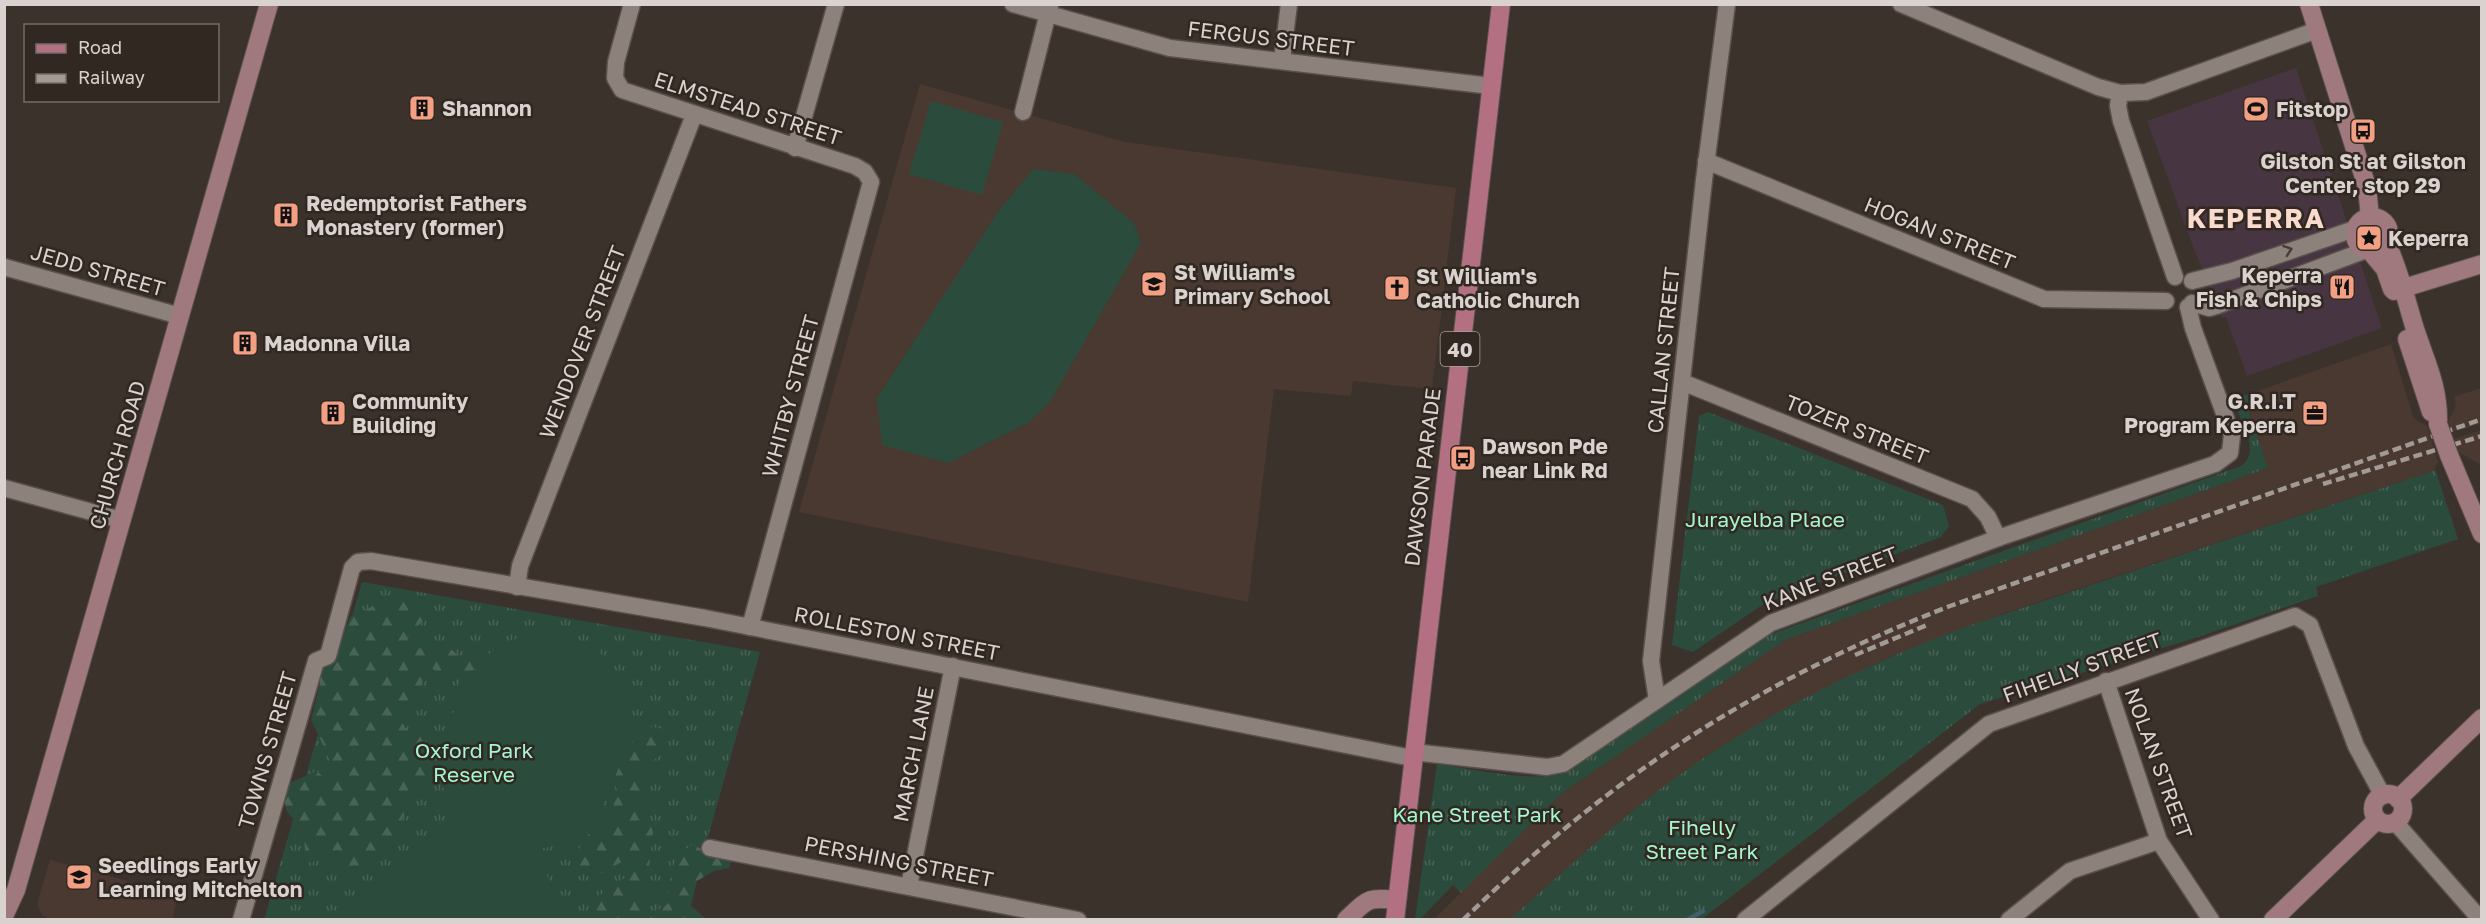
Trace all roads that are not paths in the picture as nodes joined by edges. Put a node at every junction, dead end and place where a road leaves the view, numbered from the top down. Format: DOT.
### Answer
graph roads {
  1 [pos="269,4"];
  2 [pos="632,4"];
  3 [pos="836,4"];
  4 [pos="1014,4"];
  5 [pos="1288,4"];
  6 [pos="1501,4"];
  7 [pos="1726,4"];
  8 [pos="1901,4"];
  9 [pos="2309,4"];
  10 [pos="1049,9"];
  11 [pos="2318,30"];
  12 [pos="1282,60"];
  13 [pos="1491,86"];
  14 [pos="2120,93"];
  15 [pos="1023,112"];
  16 [pos="693,115"];
  17 [pos="795,148"];
  18 [pos="1706,161"];
  19 [pos="869,177"];
  20 [pos="2363,223"];
  21 [pos="2374,248"];
  22 [pos="2481,264"];
  23 [pos="4,267"];
  24 [pos="2175,277"];
  25 [pos="2193,282"];
  26 [pos="2398,290"];
  27 [pos="2166,301"];
  28 [pos="2190,305"];
  29 [pos="180,316"];
  30 [pos="1682,382"];
  31 [pos="4,488"];
  32 [pos="122,520"];
  33 [pos="2481,534"];
  34 [pos="1998,538"];
  35 [pos="517,586"];
  36 [pos="750,627"];
  37 [pos="315,661"];
  38 [pos="953,666"];
  39 [pos="2106,681"];
  40 [pos="1658,700"];
  41 [pos="2481,718"];
  42 [pos="1412,755"];
  43 [pos="2391,797"];
  44 [pos="2386,821"];
  45 [pos="2159,841"];
  46 [pos="710,848"];
  47 [pos="909,886"];
  48 [pos="1397,900"];
  49 [pos="5,918"];
  50 [pos="241,920"];
  51 [pos="1078,920"];
  52 [pos="1346,920"];
  53 [pos="1395,920"];
  54 [pos="1744,920"];
  55 [pos="2009,920"];
  56 [pos="2211,920"];
  57 [pos="2273,920"];
  58 [pos="2481,920"];
  1 -- 29 [label="street, CHURCH ROAD"];
  2 -- 16 [label="street, ELMSTEAD STREET"];
  3 -- 17 [label="street"];
  4 -- 10 [label="street, FERGUS STREET"];
  5 -- 12 [label="street"];
  6 -- 13 [label="main road, DAWSON PARADE / 40"];
  7 -- 18 [label="street, CALLAN STREET"];
  8 -- 14 [label="street"];
  9 -- 11 [label="street"];
  10 -- 12 [label="street, FERGUS STREET"];
  10 -- 15 [label="street"];
  11 -- 14 [label="street"];
  11 -- 20 [label="street"];
  12 -- 13 [label="street, FERGUS STREET"];
  13 -- 42 [label="main road, DAWSON PARADE / 40"];
  14 -- 24 [label="street"];
  16 -- 17 [label="street, ELMSTEAD STREET"];
  16 -- 35 [label="street, WENDOVER STREET"];
  17 -- 19 [label="street, ELMSTEAD STREET"];
  18 -- 27 [label="street, HOGAN STREET"];
  18 -- 30 [label="street, CALLAN STREET"];
  19 -- 36 [label="street, WHITBY STREET"];
  20 -- 21 [label="street"];
  20 -- 21 [label="street"];
  25 -- 20 [label="street, one-way"];
  21 -- 26 [label="street"];
  21 -- 28 [label="street"];
  22 -- 26 [label="street"];
  23 -- 29 [label="street, JEDD STREET"];
  24 -- 25 [label="street"];
  24 -- 27 [label="street"];
  25 -- 28 [label="street"];
  26 -- 33 [label="street, bridge"];
  27 -- 28 [label="street"];
  28 -- 34 [label="street, KANE STREET"];
  29 -- 32 [label="street, CHURCH ROAD"];
  30 -- 34 [label="street, TOZER STREET"];
  30 -- 40 [label="street, CALLAN STREET"];
  31 -- 32 [label="street"];
  32 -- 49 [label="street, CHURCH ROAD"];
  34 -- 40 [label="street, KANE STREET"];
  35 -- 36 [label="street, ROLLESTON STREET"];
  35 -- 37 [label="street, ROLLESTON STREET"];
  36 -- 38 [label="street, ROLLESTON STREET"];
  37 -- 50 [label="street, TOWNS STREET"];
  38 -- 42 [label="street, ROLLESTON STREET"];
  38 -- 47 [label="street, MARCH LANE"];
  39 -- 43 [label="street, FIHELLY STREET"];
  39 -- 45 [label="street, NOLAN STREET"];
  39 -- 54 [label="street, FIHELLY STREET"];
  40 -- 42 [label="street, KANE STREET"];
  41 -- 43 [label="street"];
  42 -- 48 [label="main road, DAWSON PARADE / 40"];
  43 -- 44 [label="street"];
  43 -- 44 [label="street"];
  44 -- 57 [label="street"];
  44 -- 58 [label="street"];
  45 -- 55 [label="street"];
  45 -- 56 [label="street, NOLAN STREET"];
  46 -- 47 [label="street, PERSHING STREET"];
  47 -- 51 [label="street, PERSHING STREET"];
  48 -- 52 [label="street"];
  48 -- 53 [label="main road, DAWSON PARADE / 40"];
}
